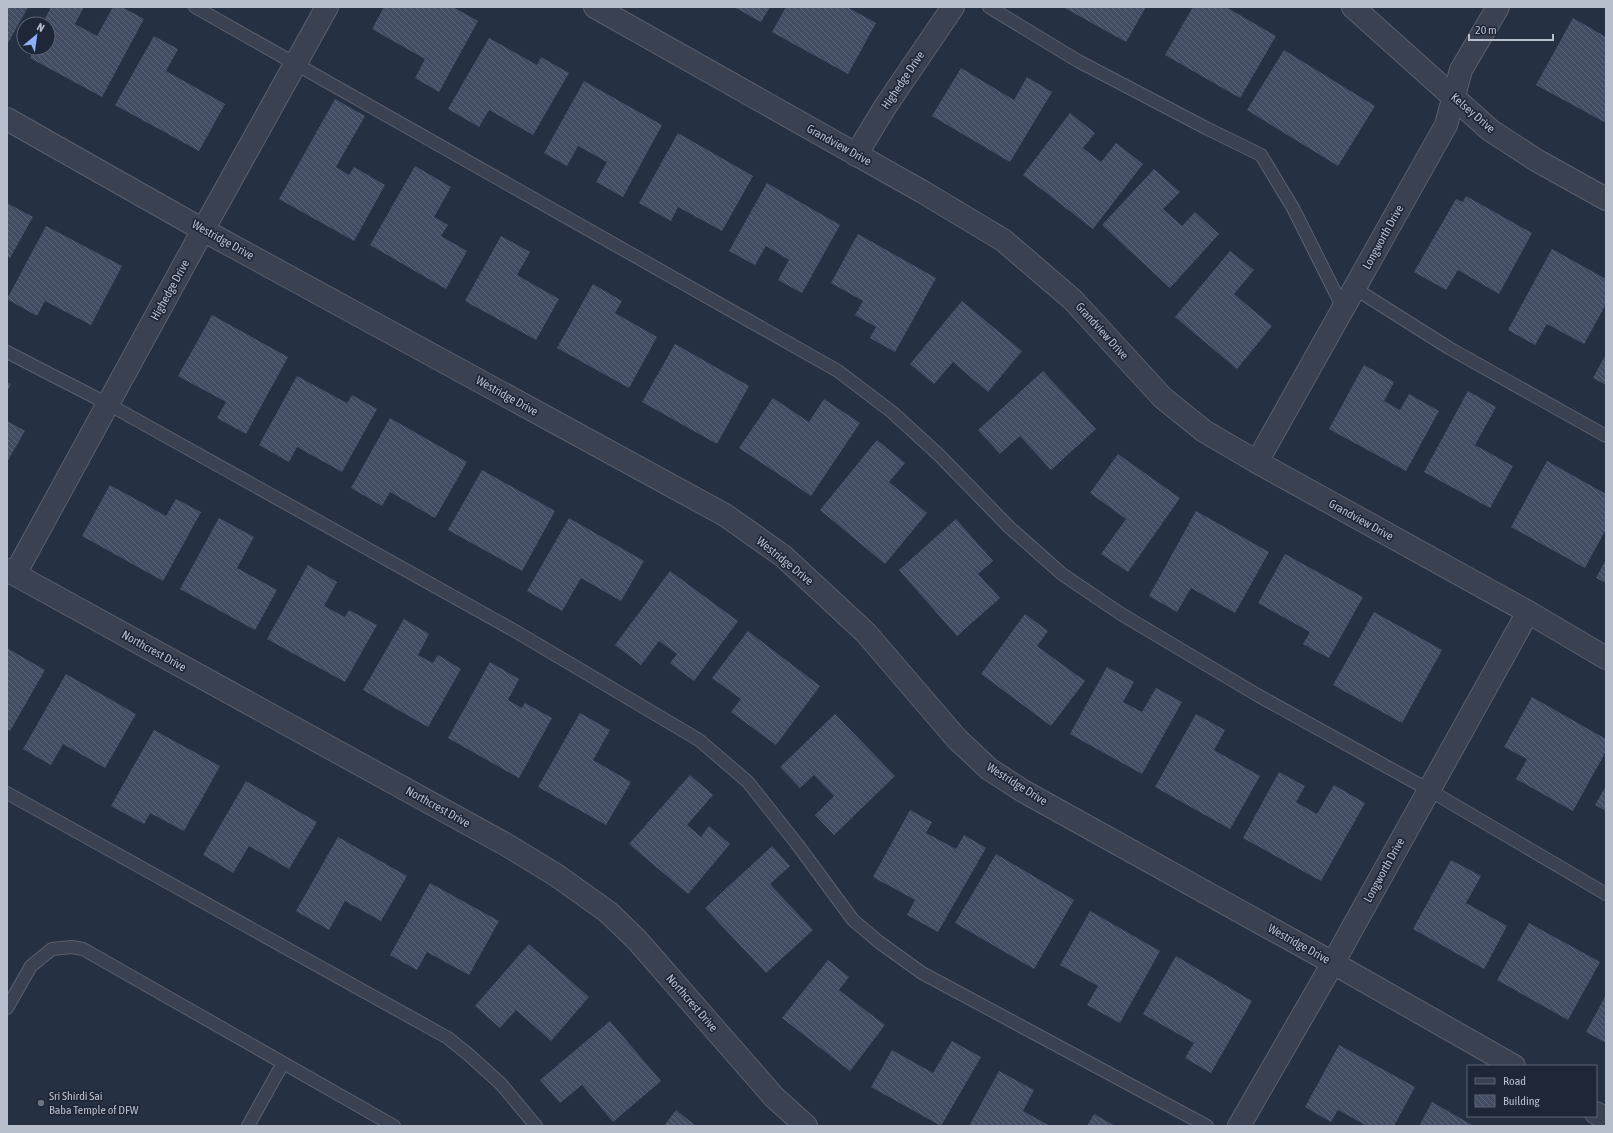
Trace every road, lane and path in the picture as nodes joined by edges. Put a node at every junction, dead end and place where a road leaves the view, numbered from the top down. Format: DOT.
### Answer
graph roads {
  1 [pos="195,7"];
  2 [pos="326,7"];
  3 [pos="595,7"];
  4 [pos="953,7"];
  5 [pos="989,7"];
  6 [pos="1353,7"];
  7 [pos="1498,7"];
  8 [pos="295,64"];
  9 [pos="1453,96"];
  10 [pos="7,119"];
  11 [pos="856,154"];
  12 [pos="1606,200"];
  13 [pos="203,230"];
  14 [pos="1354,288"];
  15 [pos="1343,308"];
  16 [pos="7,352"];
  17 [pos="108,404"];
  18 [pos="1606,436"];
  19 [pos="1257,462"];
  20 [pos="11,572"];
  21 [pos="1528,612"];
  22 [pos="1606,658"];
  23 [pos="1429,790"];
  24 [pos="7,793"];
  25 [pos="1606,894"];
  26 [pos="1333,963"];
  27 [pos="7,1008"];
  28 [pos="283,1062"];
  29 [pos="1512,1065"];
  30 [pos="1597,1114"];
  31 [pos="1606,1119"];
  32 [pos="248,1126"];
  33 [pos="394,1126"];
  34 [pos="536,1126"];
  35 [pos="806,1126"];
  36 [pos="1207,1126"];
  37 [pos="1239,1126"];
  1 -- 8 [label="lane"];
  2 -- 8 [label="street, Highedge Drive"];
  3 -- 11 [label="street, Grandview Drive"];
  4 -- 11 [label="street, Highedge Drive"];
  5 -- 15 [label="lane"];
  6 -- 9 [label="street, Kelsey Drive"];
  7 -- 9 [label="street, Longworth Drive"];
  8 -- 13 [label="street, Highedge Drive"];
  8 -- 23 [label="lane"];
  9 -- 12 [label="street, Kelsey Drive"];
  9 -- 14 [label="street, Longworth Drive"];
  10 -- 13 [label="street, Westridge Drive"];
  11 -- 19 [label="street, Grandview Drive"];
  13 -- 17 [label="street, Highedge Drive"];
  13 -- 26 [label="street, Westridge Drive"];
  14 -- 15 [label="street, Longworth Drive"];
  14 -- 18 [label="lane"];
  15 -- 19 [label="street, Longworth Drive"];
  16 -- 17 [label="lane"];
  17 -- 20 [label="street, Highedge Drive"];
  17 -- 36 [label="lane"];
  19 -- 21 [label="street, Grandview Drive"];
  20 -- 35 [label="street, Northcrest Drive"];
  21 -- 22 [label="street, Grandview Drive"];
  21 -- 23 [label="street, Longworth Drive"];
  23 -- 25 [label="lane"];
  23 -- 26 [label="street, Longworth Drive"];
  24 -- 34 [label="lane"];
  26 -- 29 [label="street, Westridge Drive"];
  26 -- 37 [label="street, Longworth Drive"];
  27 -- 28 [label="lane"];
  28 -- 32 [label="lane"];
  28 -- 33 [label="lane"];
  30 -- 31 [label="street"];
}
